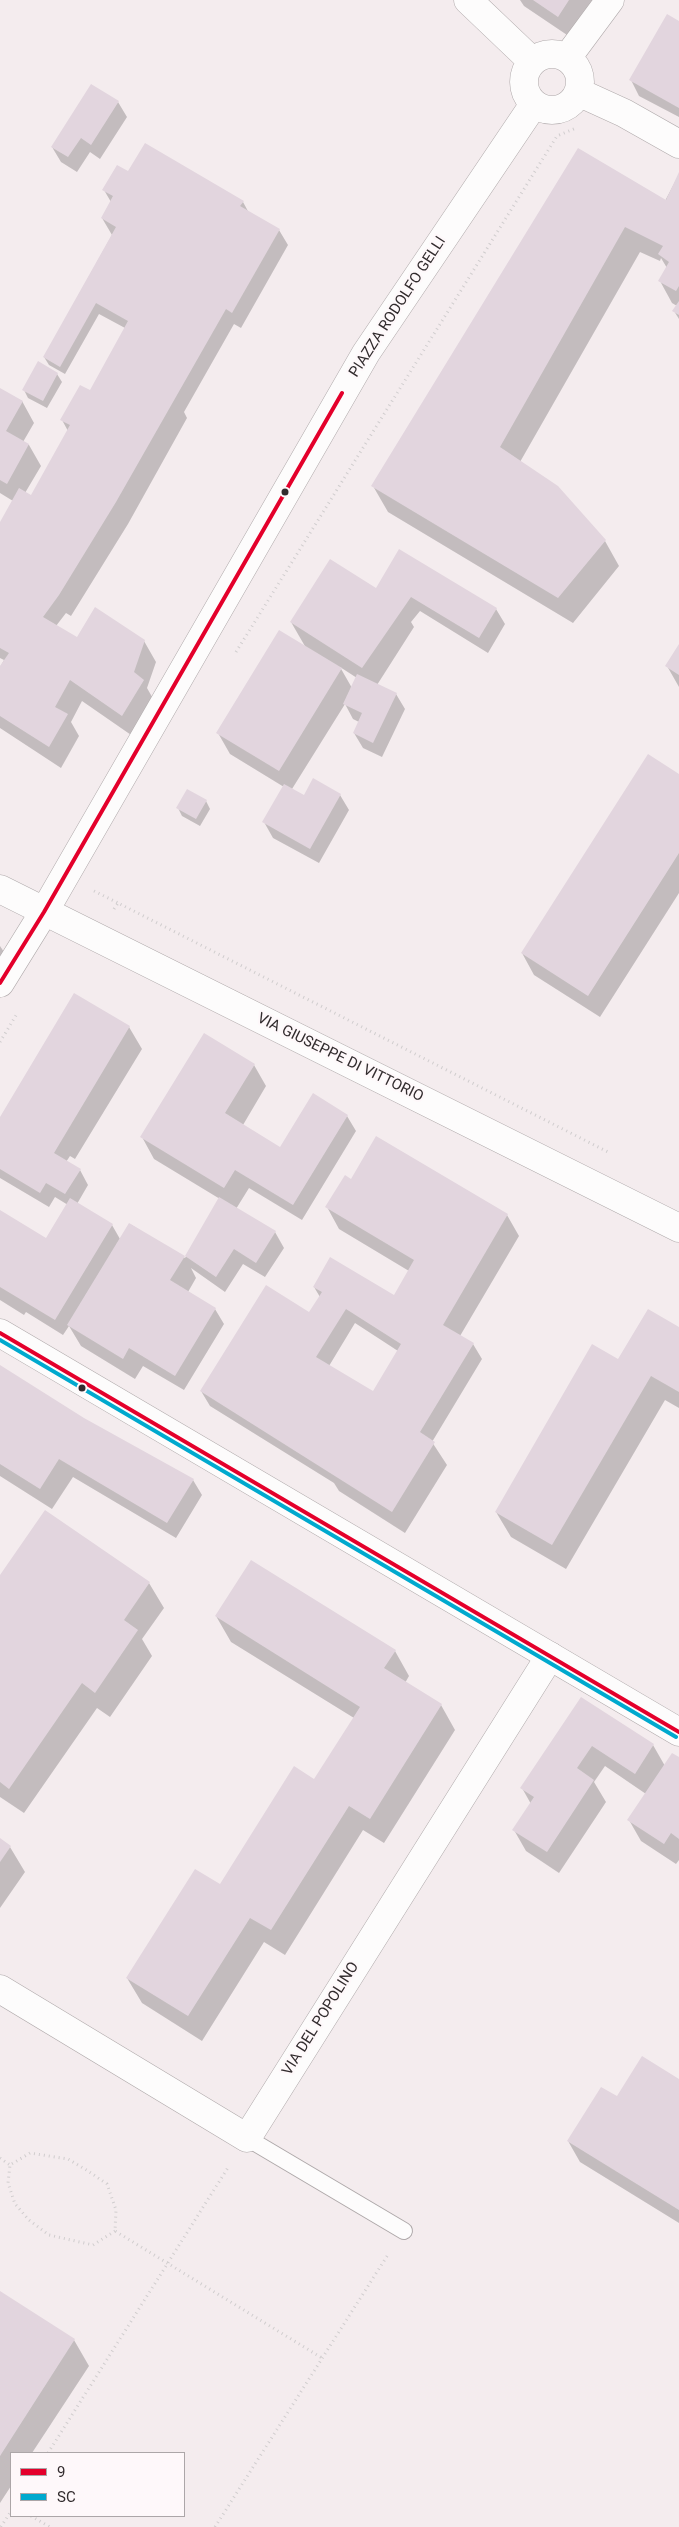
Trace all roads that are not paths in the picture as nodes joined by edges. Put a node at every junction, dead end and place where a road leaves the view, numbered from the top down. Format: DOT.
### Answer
graph roads {
  1 [pos="468,0"];
  2 [pos="610,0"];
  3 [pos="567,58"];
  4 [pos="532,62"];
  5 [pos="578,92"];
  6 [pos="534,104"];
  7 [pos="679,144"];
  8 [pos="0,889"];
  9 [pos="44,912"];
  10 [pos="0,982"];
  11 [pos="679,1228"];
  12 [pos="0,1333"];
  13 [pos="550,1656"];
  14 [pos="679,1732"];
  15 [pos="0,1988"];
  16 [pos="246,2138"];
  17 [pos="404,2231"];
  1 -- 4 [label="street"];
  2 -- 3 [label="street"];
  3 -- 4 [label="street"];
  3 -- 5 [label="street"];
  4 -- 6 [label="street"];
  5 -- 6 [label="street"];
  5 -- 7 [label="street"];
  6 -- 9 [label="street, PIAZZA RODOLFO GELLI"];
  8 -- 9 [label="street, VIA GIUSEPPE DI VITTORIO"];
  9 -- 10 [label="street, PIAZZA RODOLFO GELLI"];
  9 -- 11 [label="street, VIA GIUSEPPE DI VITTORIO"];
  12 -- 13 [label="street"];
  13 -- 14 [label="street"];
  13 -- 16 [label="street, VIA DEL POPOLINO"];
  15 -- 16 [label="street"];
  16 -- 17 [label="lane"];
}
